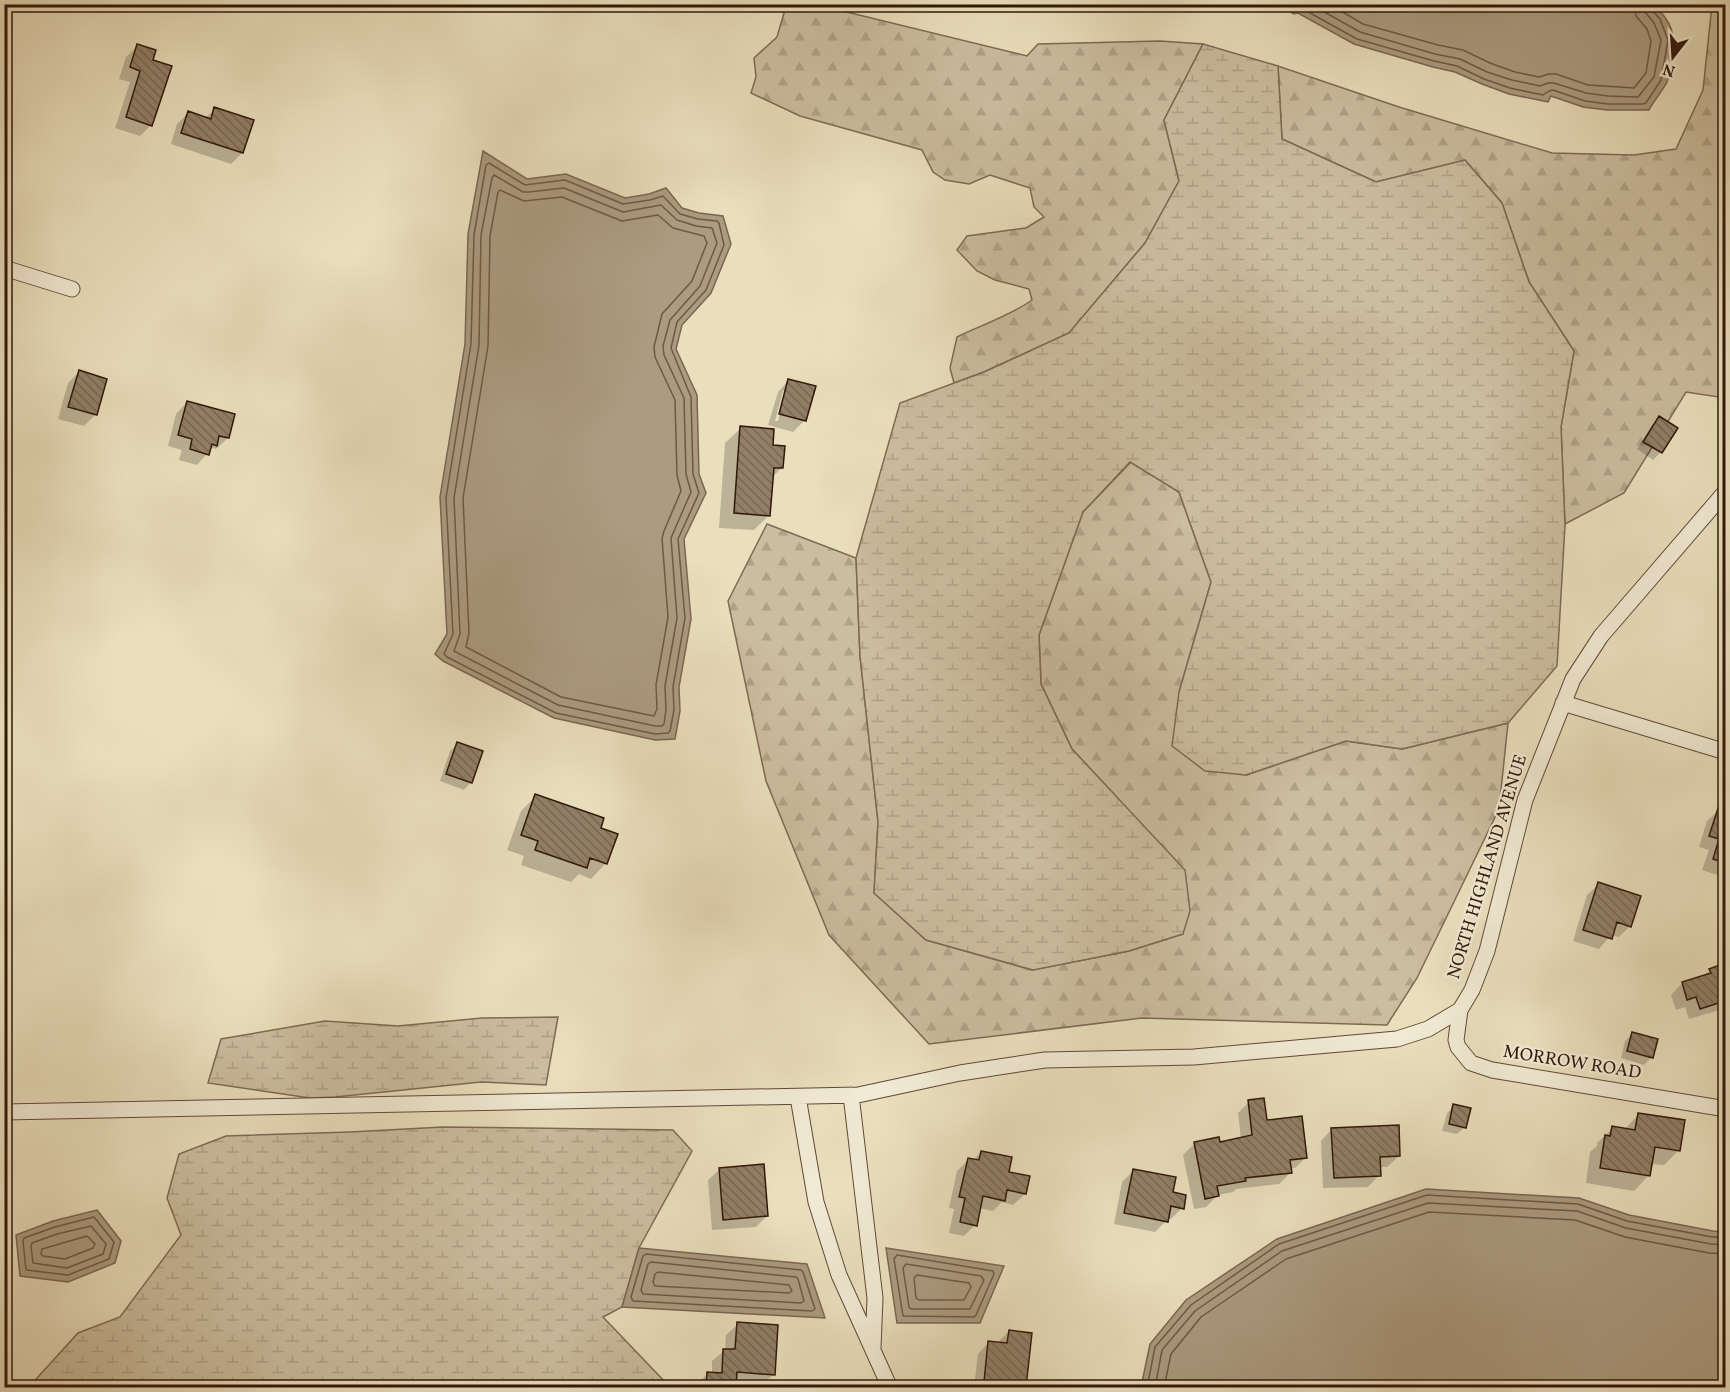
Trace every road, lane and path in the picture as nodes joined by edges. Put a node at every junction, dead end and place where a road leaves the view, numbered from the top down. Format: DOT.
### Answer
graph roads {
  1 [pos="4,268"];
  2 [pos="72,289"];
  3 [pos="1725,491"];
  4 [pos="1563,703"];
  5 [pos="1725,752"];
  6 [pos="1460,1010"];
  7 [pos="851,1095"];
  8 [pos="798,1097"];
  9 [pos="1725,1109"];
  10 [pos="4,1112"];
  11 [pos="873,1351"];
  12 [pos="890,1388"];
  1 -- 2 [label="street"];
  3 -- 4 [label="street, NORTH HIGHLAND AVENUE"];
  4 -- 5 [label="street"];
  4 -- 6 [label="street, NORTH HIGHLAND AVENUE"];
  6 -- 7 [label="street"];
  6 -- 9 [label="street, MORROW ROAD"];
  7 -- 8 [label="street"];
  7 -- 11 [label="street"];
  8 -- 10 [label="street"];
  8 -- 11 [label="street"];
  11 -- 12 [label="street"];
}
